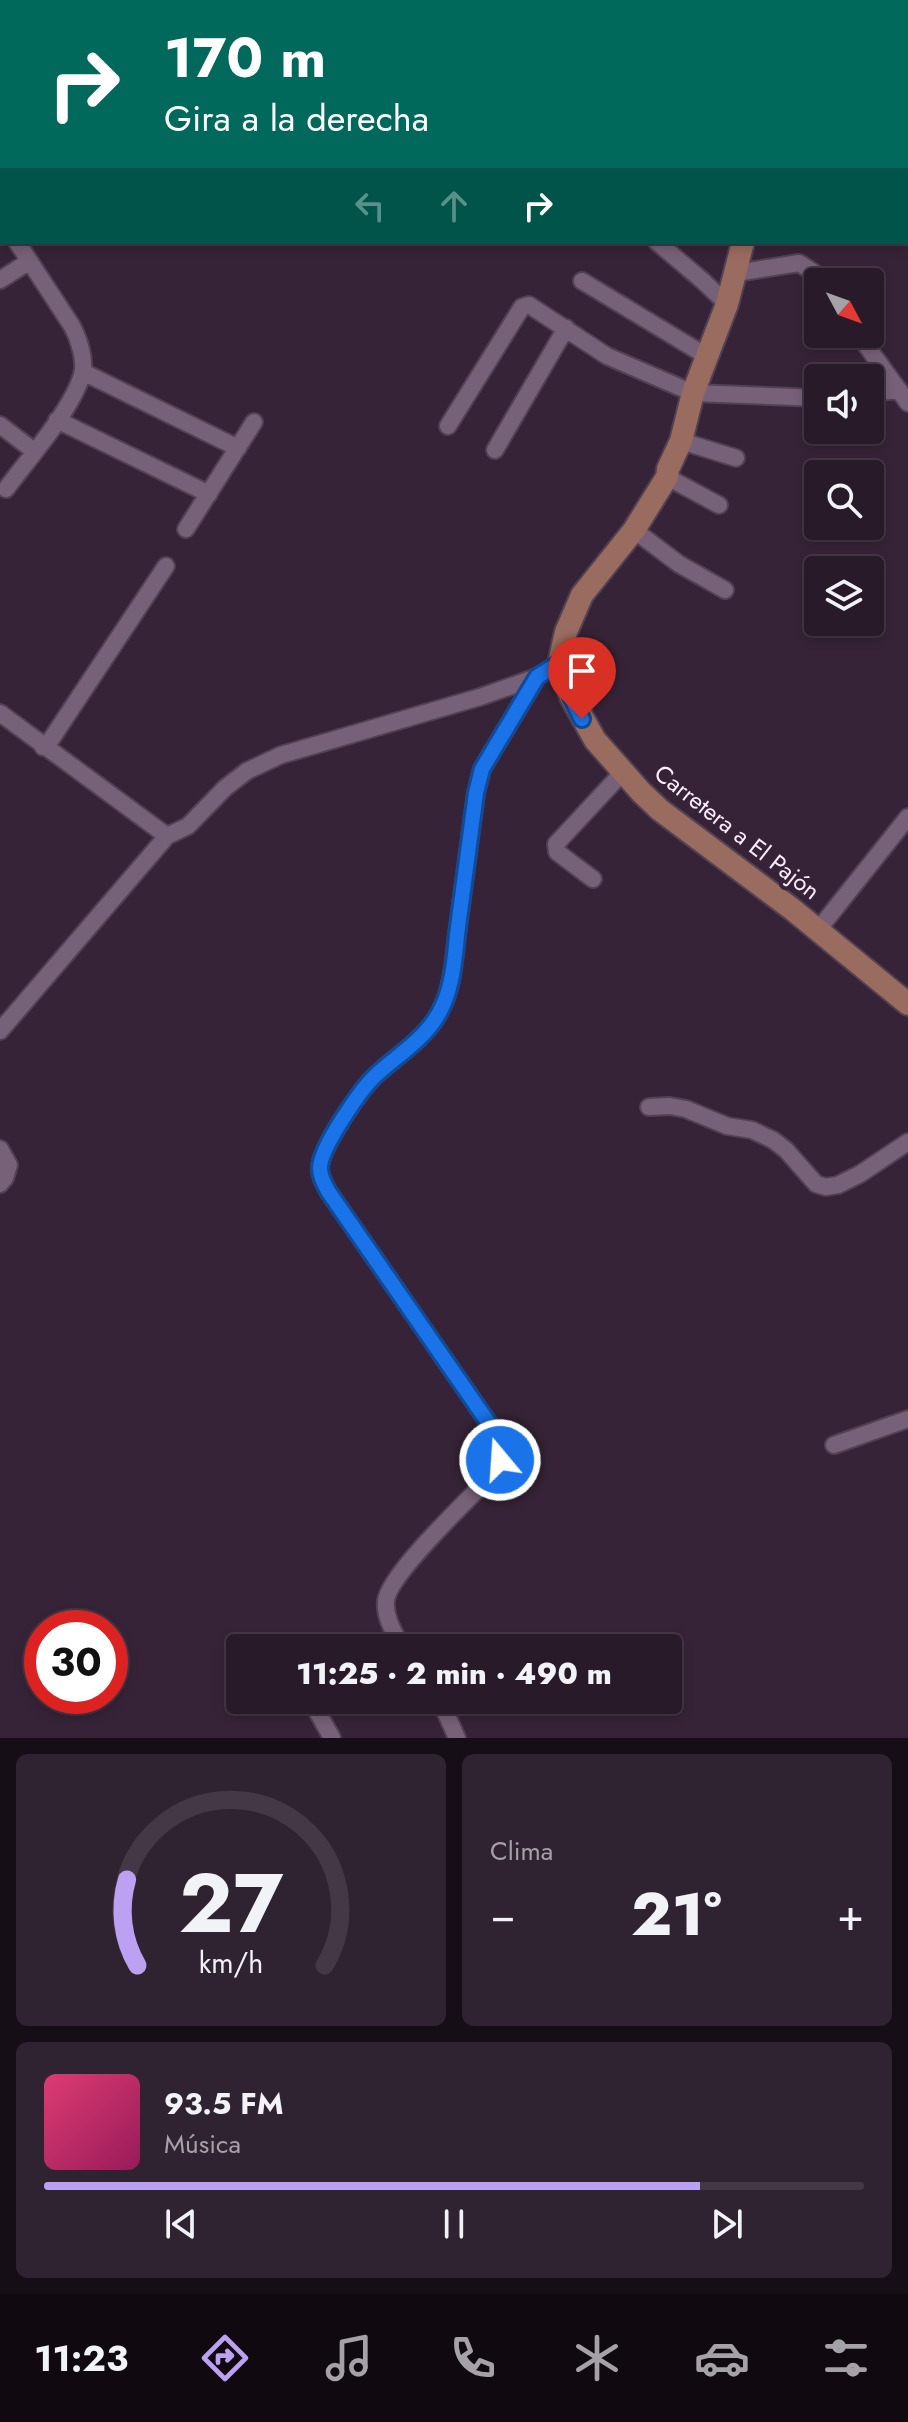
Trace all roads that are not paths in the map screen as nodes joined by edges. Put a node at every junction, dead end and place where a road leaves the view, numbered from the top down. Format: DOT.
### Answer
graph roads {
  1 [pos="18,244"];
  2 [pos="659,244"];
  3 [pos="743,244"];
  4 [pos="28,262"];
  5 [pos="807,268"];
  6 [pos="736,273"];
  7 [pos="0,280"];
  8 [pos="582,281"];
  9 [pos="727,304"];
  10 [pos="566,328"];
  11 [pos="868,348"];
  12 [pos="708,357"];
  13 [pos="83,372"];
  14 [pos="693,393"];
  15 [pos="884,394"];
  16 [pos="904,396"];
  17 [pos="804,397"];
  18 [pos="57,420"];
  19 [pos="254,422"];
  20 [pos="0,425"];
  21 [pos="448,426"];
  22 [pos="681,441"];
  23 [pos="238,448"];
  24 [pos="495,450"];
  25 [pos="34,451"];
  26 [pos="736,458"];
  27 [pos="667,477"];
  28 [pos="6,489"];
  29 [pos="209,494"];
  30 [pos="719,505"];
  31 [pos="186,529"];
  32 [pos="634,530"];
  33 [pos="166,566"];
  34 [pos="725,590"];
  35 [pos="559,663"];
  36 [pos="537,677"];
  37 [pos="0,713"];
  38 [pos="43,747"];
  39 [pos="623,772"];
  40 [pos="908,817"];
  41 [pos="167,836"];
  42 [pos="593,879"];
  43 [pos="818,930"];
  44 [pos="907,1002"];
  45 [pos="0,1031"];
  46 [pos="649,1107"];
  47 [pos="908,1142"];
  48 [pos="0,1149"];
  49 [pos="0,1184"];
  50 [pos="908,1419"];
  51 [pos="834,1445"];
  52 [pos="396,1634"];
  53 [pos="319,1714"];
  54 [pos="446,1714"];
  55 [pos="332,1738"];
  56 [pos="457,1738"];
  1 -- 4 [label="street"];
  2 -- 9 [label="street"];
  3 -- 6 [label="street"];
  4 -- 7 [label="street"];
  4 -- 13 [label="street"];
  5 -- 6 [label="street"];
  6 -- 9 [label="street"];
  8 -- 12 [label="street"];
  9 -- 12 [label="street"];
  10 -- 14 [label="street"];
  10 -- 21 [label="street"];
  10 -- 24 [label="street"];
  11 -- 16 [label="street"];
  12 -- 14 [label="street"];
  13 -- 18 [label="street"];
  13 -- 23 [label="street"];
  14 -- 17 [label="street"];
  14 -- 22 [label="street"];
  15 -- 16 [label="street"];
  18 -- 25 [label="street"];
  18 -- 29 [label="street"];
  19 -- 23 [label="street"];
  20 -- 25 [label="street"];
  22 -- 26 [label="street"];
  22 -- 27 [label="street"];
  23 -- 29 [label="street"];
  25 -- 28 [label="street"];
  27 -- 30 [label="street"];
  27 -- 32 [label="street"];
  29 -- 31 [label="street"];
  32 -- 34 [label="street"];
  32 -- 35 [label="street"];
  33 -- 38 [label="street"];
  35 -- 36 [label="street"];
  35 -- 39 [label="street, Carretera a El Pajón"];
  36 -- 41 [label="street"];
  36 -- 52 [label="street"];
  37 -- 38 [label="street"];
  38 -- 41 [label="street"];
  39 -- 42 [label="street"];
  39 -- 43 [label="street, Carretera a El Pajón"];
  40 -- 43 [label="street"];
  41 -- 45 [label="street"];
  43 -- 44 [label="street, Carretera a El Pajón"];
  46 -- 47 [label="street"];
  48 -- 49 [label="street"];
  50 -- 51 [label="street"];
  53 -- 55 [label="street"];
  54 -- 56 [label="street"];
}
